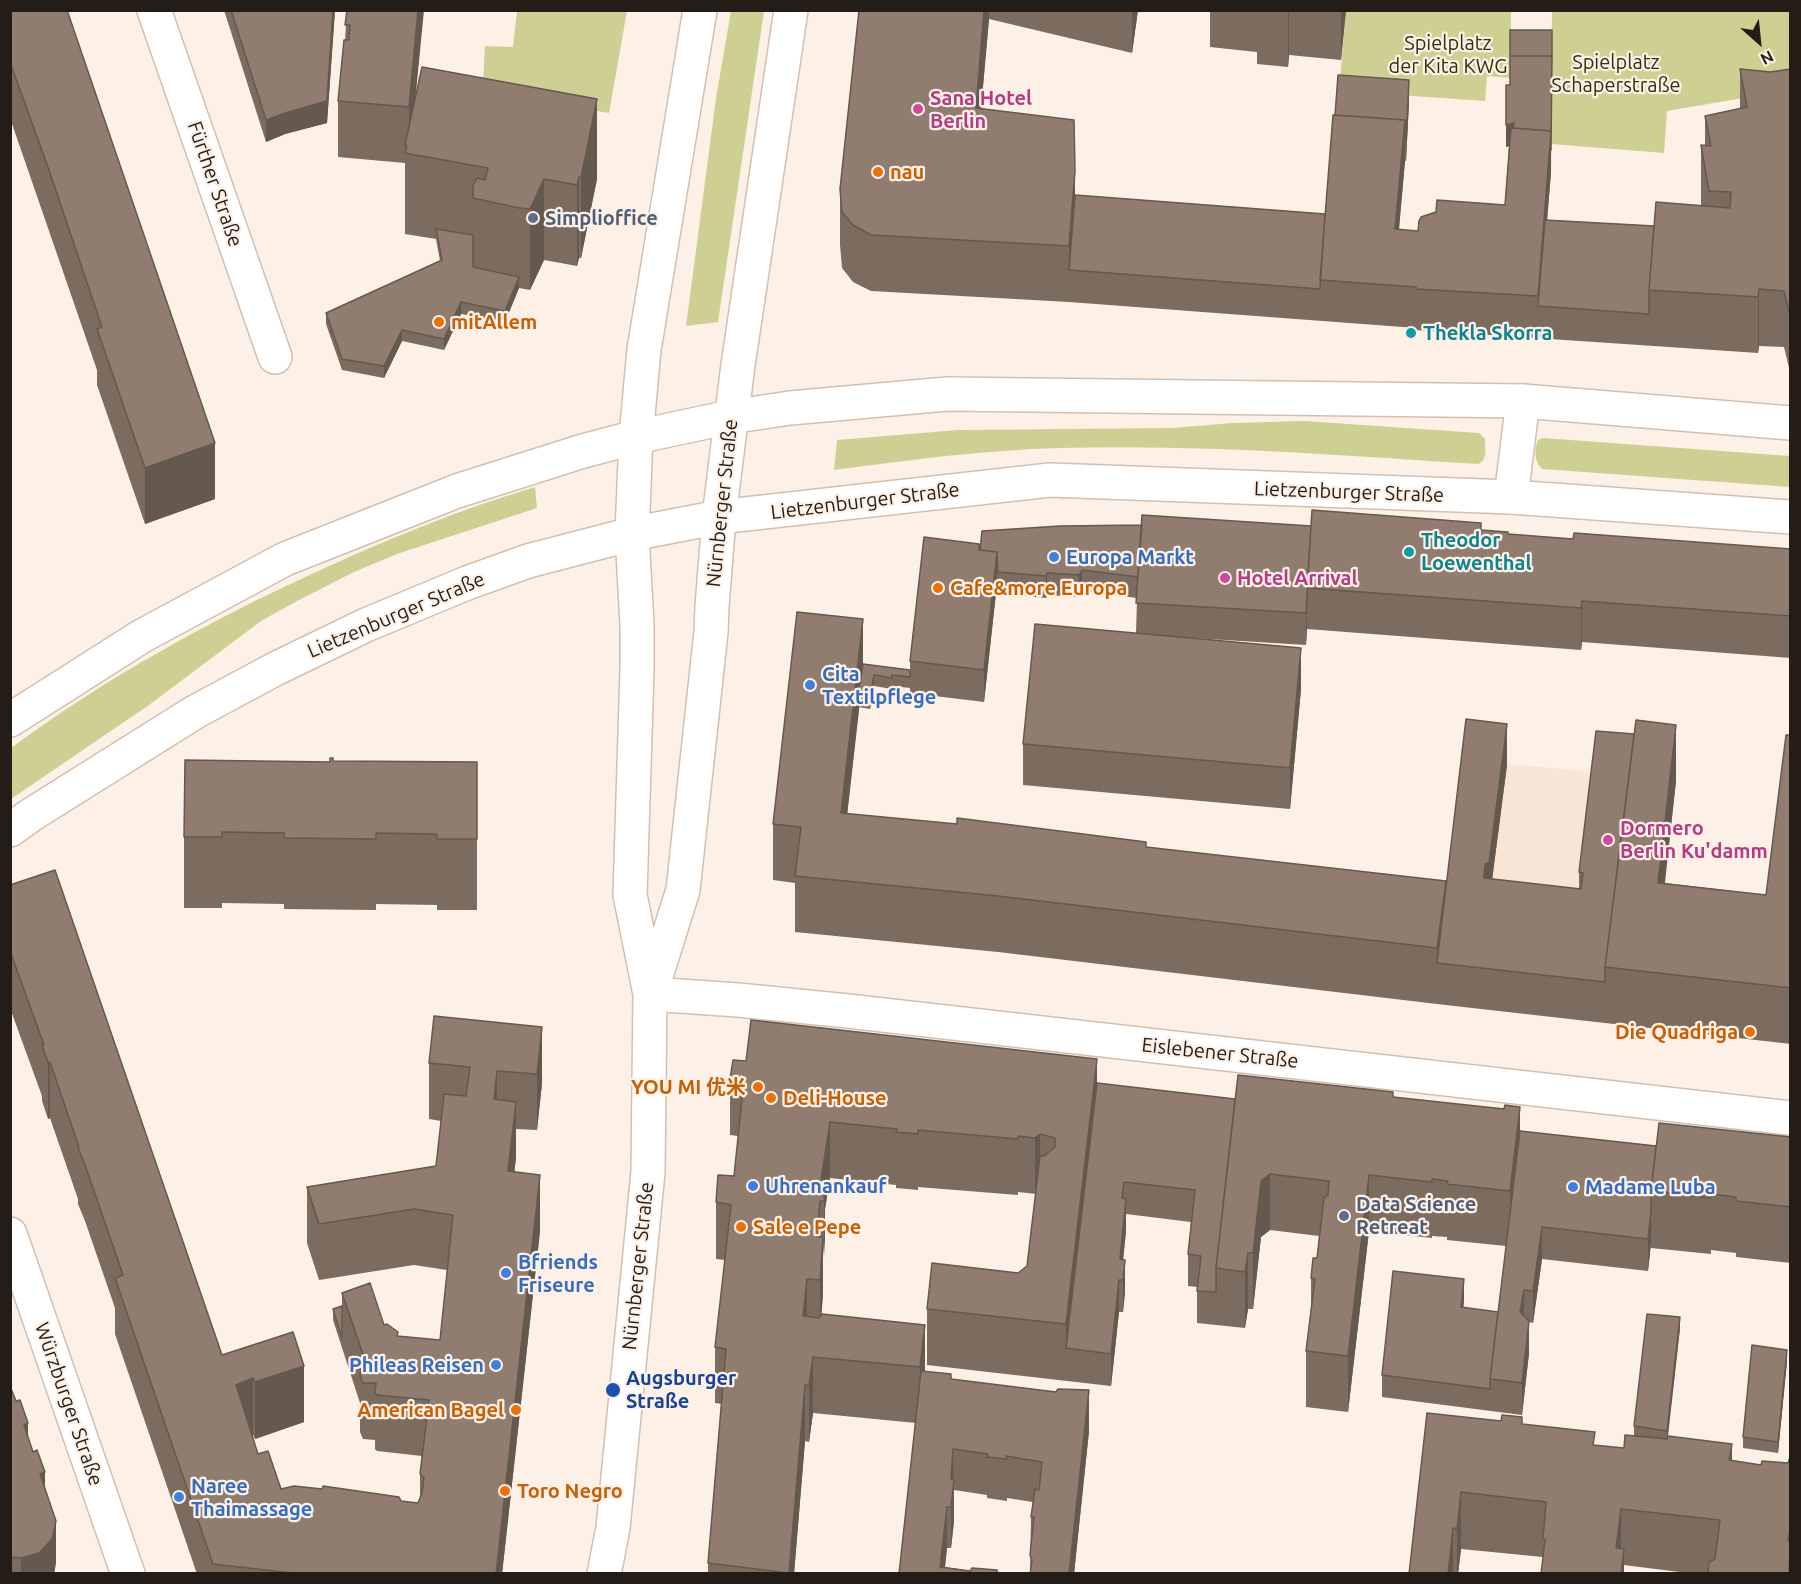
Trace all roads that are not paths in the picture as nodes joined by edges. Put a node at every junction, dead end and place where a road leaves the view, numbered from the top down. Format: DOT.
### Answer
graph roads {
  1 [pos="154,10"];
  2 [pos="700,10"];
  3 [pos="791,10"];
  4 [pos="274,357"];
  5 [pos="1523,401"];
  6 [pos="730,417"];
  7 [pos="1791,423"];
  8 [pos="636,437"];
  9 [pos="1511,497"];
  10 [pos="719,517"];
  11 [pos="1791,517"];
  12 [pos="632,534"];
  13 [pos="10,720"];
  14 [pos="10,830"];
  15 [pos="650,994"];
  16 [pos="1791,1118"];
  17 [pos="10,1234"];
  18 [pos="128,1574"];
  19 [pos="604,1574"];
  1 -- 4 [label="main road, Fürther Straße"];
  2 -- 8 [label="main road, Nürnberger Straße"];
  3 -- 6 [label="main road, Nürnberger Straße"];
  5 -- 6 [label="main road"];
  5 -- 7 [label="main road"];
  5 -- 9 [label="main road"];
  6 -- 8 [label="main road"];
  6 -- 10 [label="main road, Nürnberger Straße"];
  8 -- 12 [label="main road, Nürnberger Straße"];
  8 -- 13 [label="main road"];
  9 -- 10 [label="main road, Lietzenburger Straße"];
  9 -- 11 [label="main road, Lietzenburger Straße"];
  10 -- 12 [label="main road, Lietzenburger Straße"];
  10 -- 15 [label="main road, Nürnberger Straße"];
  12 -- 14 [label="main road, Lietzenburger Straße"];
  12 -- 15 [label="main road, Nürnberger Straße"];
  15 -- 16 [label="main road, Eislebener Straße"];
  15 -- 19 [label="main road, Nürnberger Straße"];
  17 -- 18 [label="main road, Würzburger Straße"];
}
